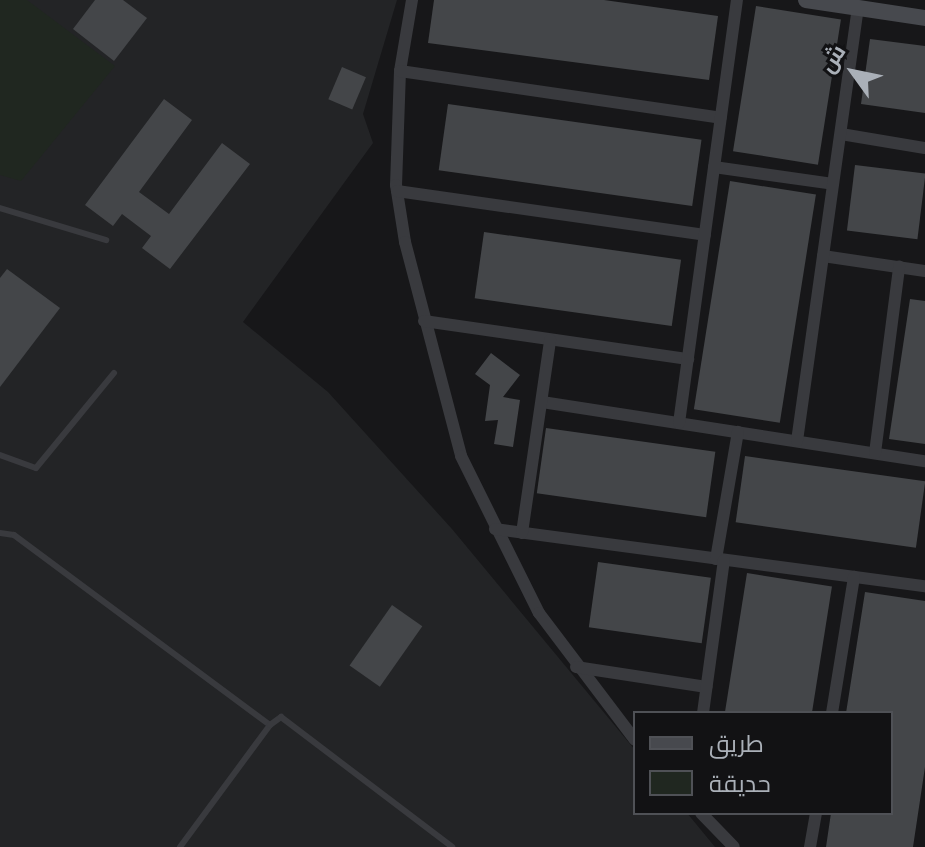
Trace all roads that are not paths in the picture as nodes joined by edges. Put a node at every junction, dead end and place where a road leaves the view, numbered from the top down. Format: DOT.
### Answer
graph roads {
  1 [pos="412,0"];
  2 [pos="737,0"];
  3 [pos="806,0"];
  4 [pos="858,8"];
  5 [pos="925,18"];
  6 [pos="400,71"];
  7 [pos="721,118"];
  8 [pos="841,134"];
  9 [pos="925,148"];
  10 [pos="714,167"];
  11 [pos="833,184"];
  12 [pos="397,191"];
  13 [pos="0,208"];
  14 [pos="705,235"];
  15 [pos="106,240"];
  16 [pos="823,256"];
  17 [pos="899,267"];
  18 [pos="925,271"];
  19 [pos="424,321"];
  20 [pos="550,340"];
  21 [pos="688,359"];
  22 [pos="114,373"];
  23 [pos="542,402"];
  24 [pos="679,423"];
  25 [pos="738,432"];
  26 [pos="797,441"];
  27 [pos="875,453"];
  28 [pos="0,455"];
  29 [pos="925,461"];
  30 [pos="495,529"];
  31 [pos="0,533"];
  32 [pos="522,533"];
  33 [pos="720,559"];
  34 [pos="854,577"];
  35 [pos="925,586"];
  36 [pos="576,667"];
  37 [pos="706,687"];
  38 [pos="703,711"];
  39 [pos="832,711"];
  40 [pos="270,725"];
  41 [pos="633,738"];
  42 [pos="703,815"];
  43 [pos="816,815"];
  44 [pos="180,847"];
  45 [pos="452,847"];
  46 [pos="734,847"];
  47 [pos="810,847"];
  1 -- 6 [label="street"];
  2 -- 7 [label="street"];
  3 -- 4 [label="street"];
  4 -- 5 [label="street"];
  4 -- 8 [label="street"];
  6 -- 7 [label="street"];
  6 -- 12 [label="street"];
  7 -- 10 [label="street"];
  8 -- 9 [label="street"];
  8 -- 11 [label="street"];
  10 -- 11 [label="street"];
  10 -- 14 [label="street"];
  11 -- 16 [label="street"];
  12 -- 14 [label="street"];
  12 -- 19 [label="street"];
  13 -- 15 [label="lane"];
  14 -- 21 [label="street"];
  16 -- 17 [label="street"];
  16 -- 26 [label="street"];
  17 -- 18 [label="street"];
  17 -- 27 [label="street"];
  19 -- 20 [label="street"];
  19 -- 30 [label="street"];
  20 -- 21 [label="street"];
  20 -- 23 [label="street"];
  21 -- 24 [label="street"];
  22 -- 28 [label="lane"];
  23 -- 24 [label="street"];
  23 -- 32 [label="street"];
  24 -- 25 [label="street"];
  25 -- 26 [label="street"];
  25 -- 33 [label="street"];
  26 -- 27 [label="street"];
  27 -- 29 [label="street"];
  30 -- 32 [label="street"];
  30 -- 36 [label="street"];
  31 -- 40 [label="lane"];
  32 -- 33 [label="street"];
  33 -- 34 [label="street"];
  33 -- 37 [label="street"];
  34 -- 35 [label="street"];
  34 -- 39 [label="street"];
  36 -- 37 [label="street"];
  36 -- 41 [label="street"];
  37 -- 38 [label="street"];
  40 -- 44 [label="lane"];
  40 -- 45 [label="lane"];
  42 -- 46 [label="street"];
  43 -- 47 [label="street"];
}
